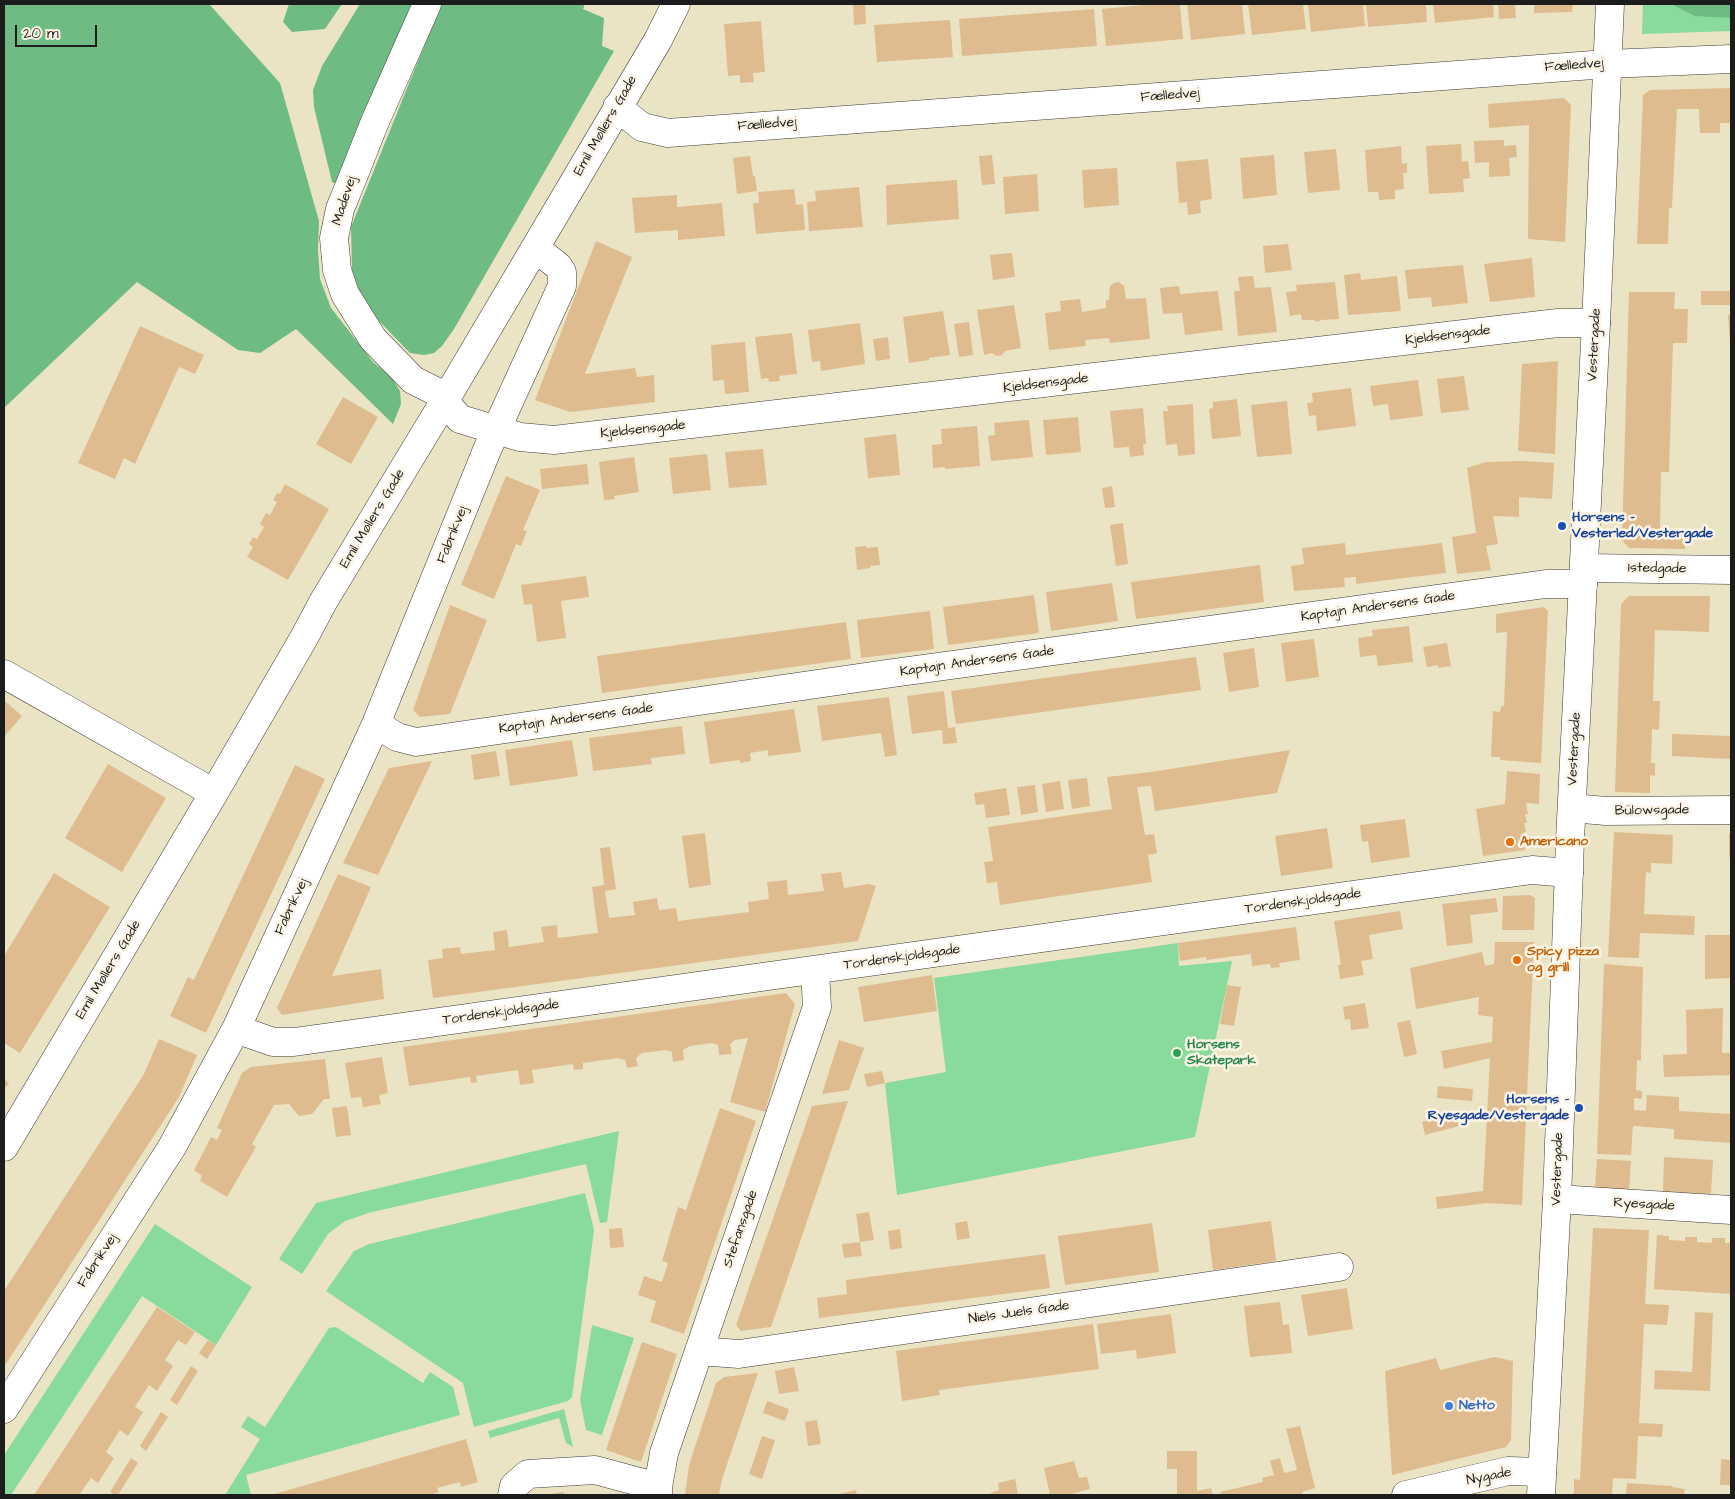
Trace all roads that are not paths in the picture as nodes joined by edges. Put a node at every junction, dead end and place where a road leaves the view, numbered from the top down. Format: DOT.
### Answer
graph roads {
  1 [pos="427,4"];
  2 [pos="676,4"];
  3 [pos="1610,4"];
  4 [pos="1731,59"];
  5 [pos="1607,64"];
  6 [pos="617,107"];
  7 [pos="535,248"];
  8 [pos="1596,323"];
  9 [pos="445,399"];
  10 [pos="496,431"];
  11 [pos="1731,570"];
  12 [pos="1583,576"];
  13 [pos="4,674"];
  14 [pos="376,724"];
  15 [pos="214,793"];
  16 [pos="1572,808"];
  17 [pos="1731,810"];
  18 [pos="1569,873"];
  19 [pos="815,970"];
  20 [pos="236,1029"];
  21 [pos="4,1147"];
  22 [pos="1557,1200"];
  23 [pos="1731,1210"];
  24 [pos="1339,1267"];
  25 [pos="699,1351"];
  26 [pos="4,1409"];
  27 [pos="1542,1483"];
  28 [pos="658,1491"];
  29 [pos="512,1495"];
  30 [pos="1406,1495"];
  1 -- 9 [label="street, Madevej"];
  2 -- 6 [label="street, Emil Møllers Gade"];
  3 -- 5 [label="street, Vestergade"];
  4 -- 5 [label="street, Fælledvej"];
  5 -- 6 [label="street, Fælledvej"];
  5 -- 8 [label="street, Vestergade"];
  6 -- 7 [label="street, Emil Møllers Gade"];
  7 -- 9 [label="street, Emil Møllers Gade"];
  7 -- 10 [label="street"];
  8 -- 10 [label="street, Kjeldsensgade"];
  8 -- 12 [label="street, Vestergade"];
  9 -- 10 [label="street"];
  9 -- 15 [label="street, Emil Møllers Gade"];
  10 -- 14 [label="street, Fabrikvej"];
  11 -- 12 [label="street, Istedgade"];
  12 -- 14 [label="street, Kaptajn Andersens Gade"];
  12 -- 16 [label="street, Vestergade"];
  13 -- 15 [label="street"];
  14 -- 20 [label="street, Fabrikvej"];
  15 -- 21 [label="street, Emil Møllers Gade"];
  16 -- 17 [label="street, Bülowsgade"];
  16 -- 18 [label="street, Vestergade"];
  18 -- 19 [label="street, Tordenskjoldsgade"];
  18 -- 22 [label="street, Vestergade"];
  19 -- 20 [label="street, Tordenskjoldsgade"];
  19 -- 25 [label="street, Stefansgade"];
  20 -- 26 [label="street, Fabrikvej"];
  22 -- 23 [label="street, Ryesgade"];
  22 -- 27 [label="street, Vestergade"];
  24 -- 25 [label="street, Niels Juels Gade"];
  25 -- 28 [label="street, Stefansgade"];
  27 -- 30 [label="street, Nygade"];
  28 -- 29 [label="street, Stefansgade"];
}
